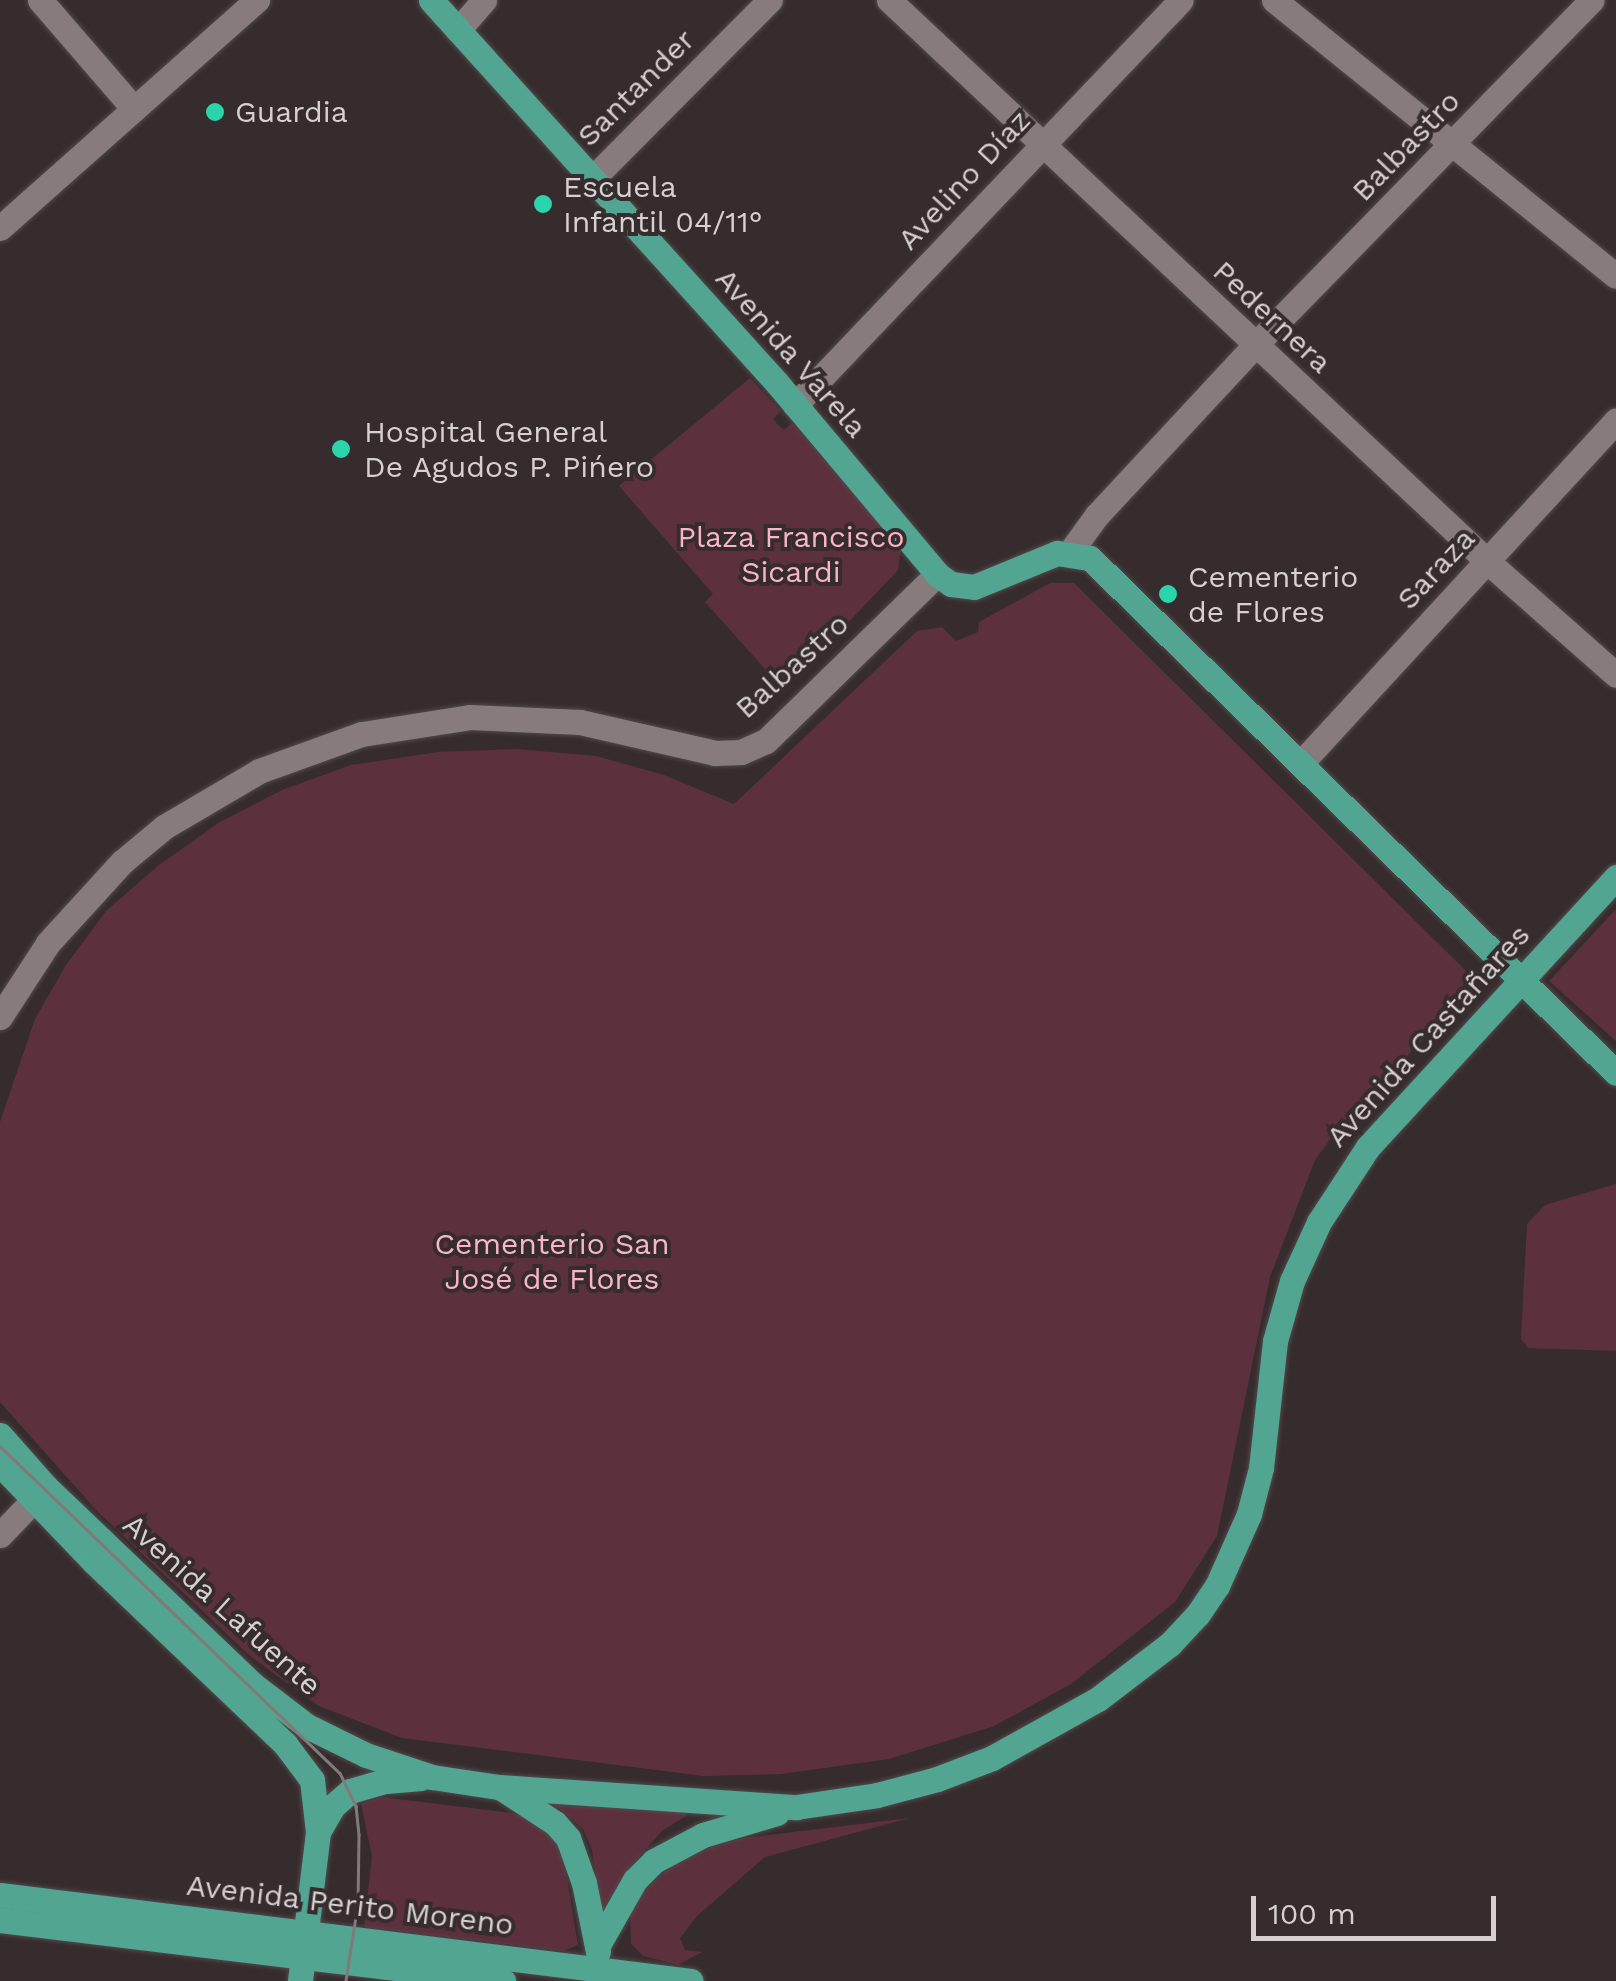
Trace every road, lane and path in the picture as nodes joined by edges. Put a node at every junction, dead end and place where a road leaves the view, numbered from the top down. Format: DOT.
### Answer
graph roads {
  1 [pos="40,0"];
  2 [pos="257,0"];
  3 [pos="431,0"];
  4 [pos="484,0"];
  5 [pos="770,0"];
  6 [pos="889,0"];
  7 [pos="1181,0"];
  8 [pos="1274,0"];
  9 [pos="1592,0"];
  10 [pos="458,30"];
  11 [pos="134,109"];
  12 [pos="1454,143"];
  13 [pos="1041,145"];
  14 [pos="591,180"];
  15 [pos="0,228"];
  16 [pos="1616,276"];
  17 [pos="1254,346"];
  18 [pos="795,405"];
  19 [pos="1616,420"];
  20 [pos="1070,552"];
  21 [pos="1488,562"];
  22 [pos="938,574"];
  23 [pos="1616,675"];
  24 [pos="1302,762"];
  25 [pos="1616,877"];
  26 [pos="8,979"];
  27 [pos="1521,979"];
  28 [pos="0,1018"];
  29 [pos="1616,1073"];
  30 [pos="0,1434"];
  31 [pos="0,1464"];
  32 [pos="40,1494"];
  33 [pos="0,1535"];
  34 [pos="432,1777"];
  35 [pos="499,1786"];
  36 [pos="796,1808"];
  37 [pos="318,1832"];
  38 [pos="0,1895"];
  39 [pos="0,1920"];
  40 [pos="303,1943"];
  41 [pos="597,1965"];
  42 [pos="300,1981"];
  43 [pos="502,1981"];
  44 [pos="691,1981"];
  1 -- 11 [label="street"];
  2 -- 11 [label="street"];
  3 -- 10 [label="main road, Avenida Varela"];
  4 -- 10 [label="street"];
  5 -- 14 [label="street, Santander"];
  6 -- 13 [label="street, Pedernera"];
  7 -- 13 [label="street, Avelino Díaz"];
  8 -- 12 [label="street"];
  9 -- 12 [label="street, Balbastro"];
  10 -- 14 [label="main road, Avenida Varela"];
  11 -- 15 [label="street"];
  12 -- 16 [label="street"];
  12 -- 17 [label="street, Balbastro"];
  13 -- 17 [label="street, Pedernera"];
  13 -- 18 [label="street, Avelino Díaz"];
  14 -- 18 [label="main road, Avenida Varela"];
  17 -- 20 [label="street, Balbastro"];
  17 -- 21 [label="street, Pedernera"];
  18 -- 22 [label="main road, Avenida Varela"];
  19 -- 21 [label="street, Saraza"];
  20 -- 22 [label="main road"];
  20 -- 24 [label="main road"];
  21 -- 23 [label="street, Pedernera"];
  21 -- 24 [label="street, Saraza"];
  22 -- 26 [label="street, Balbastro"];
  24 -- 27 [label="main road"];
  25 -- 27 [label="main road, Avenida Castañares"];
  26 -- 28 [label="street, Balbastro"];
  27 -- 29 [label="main road"];
  27 -- 36 [label="main road, Avenida Castañares"];
  30 -- 32 [label="main road, Avenida Lafuente"];
  31 -- 32 [label="main road, Avenida Lafuente"];
  32 -- 33 [label="street"];
  32 -- 34 [label="main road, Avenida Lafuente"];
  32 -- 37 [label="main road, Avenida Lafuente"];
  34 -- 35 [label="main road, Avenida Lafuente"];
  34 -- 37 [label="main road, Avenida Lafuente"];
  35 -- 36 [label="main road, Avenida Castañares"];
  35 -- 41 [label="main road, Avenida Lafuente"];
  36 -- 41 [label="main road, Avenida Castañares"];
  37 -- 40 [label="main road, Avenida Lafuente"];
  38 -- 40 [label="main road, Avenida Perito Moreno"];
  39 -- 40 [label="main road, Avenida Perito Moreno"];
  40 -- 41 [label="main road, Avenida Perito Moreno"];
  40 -- 42 [label="main road, Avenida Lafuente"];
  40 -- 43 [label="main road, Avenida Perito Moreno"];
  41 -- 44 [label="main road, Avenida Perito Moreno"];
}
